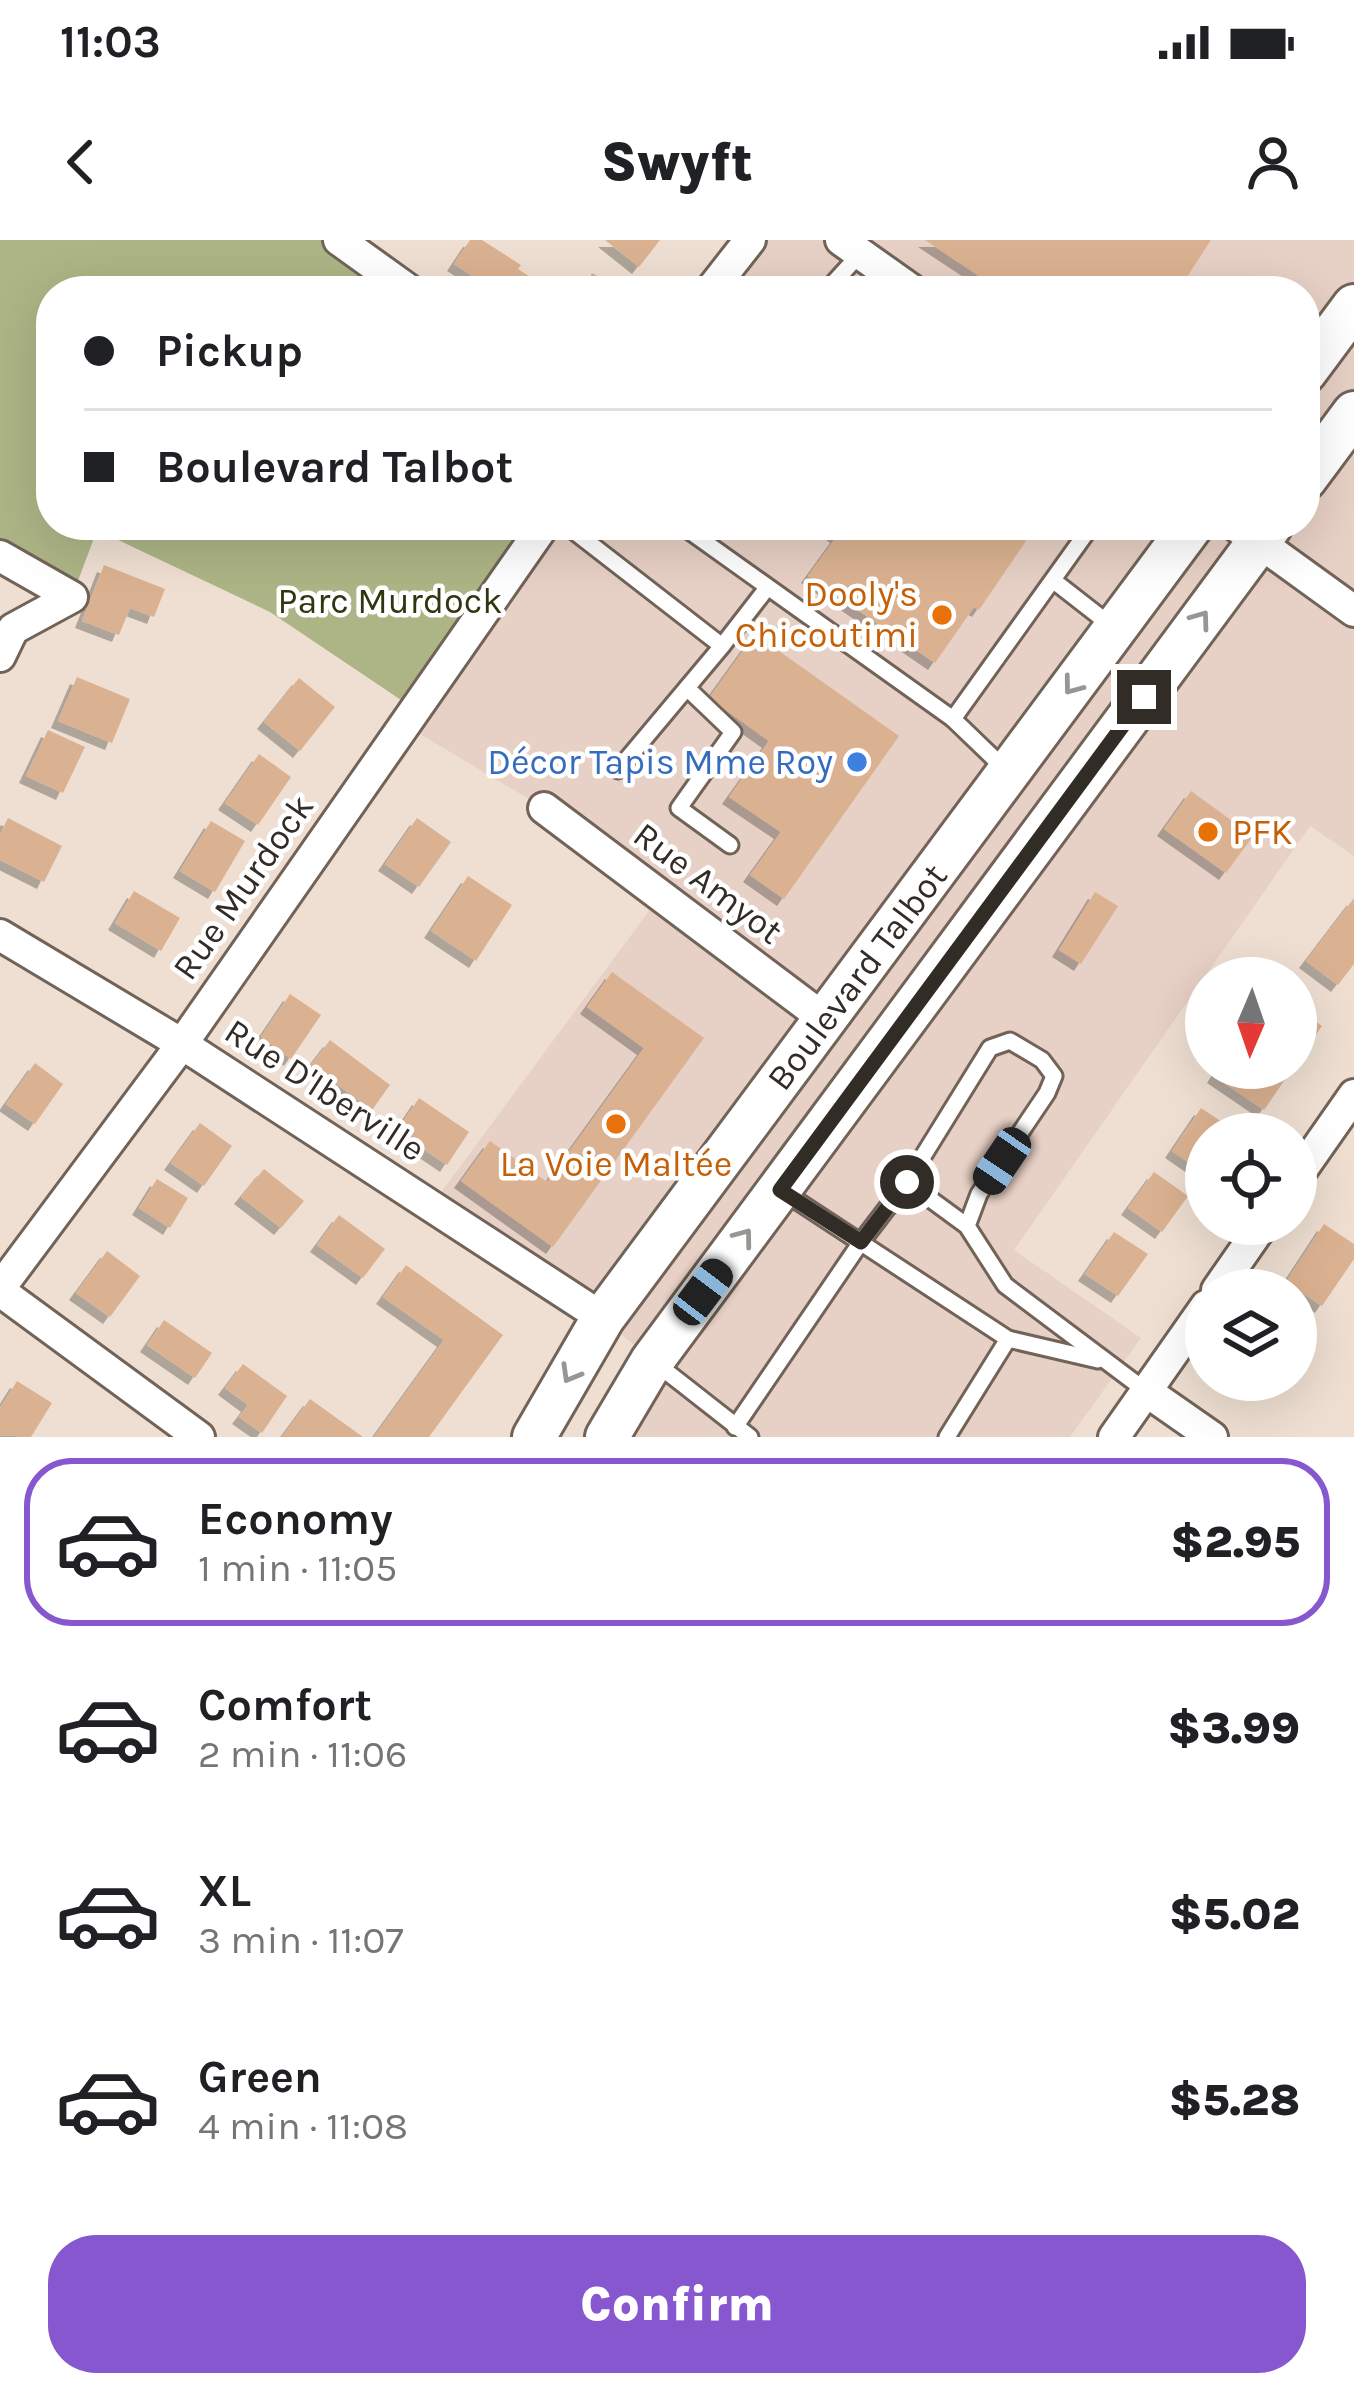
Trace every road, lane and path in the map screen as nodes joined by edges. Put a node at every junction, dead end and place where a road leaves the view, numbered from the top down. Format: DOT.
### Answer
graph roads {
  1 [pos="339,240"];
  2 [pos="750,240"];
  3 [pos="850,247"];
  4 [pos="389,276"];
  5 [pos="722,276"];
  6 [pos="834,276"];
  7 [pos="892,276"];
  8 [pos="1354,306"];
  9 [pos="1320,352"];
  10 [pos="1354,412"];
  11 [pos="1320,458"];
  12 [pos="534,540"];
  13 [pos="585,540"];
  14 [pos="701,540"];
  15 [pos="1082,540"];
  16 [pos="1181,540"];
  17 [pos="1249,540"];
  18 [pos="1266,540"];
  19 [pos="0,556"];
  20 [pos="1054,581"];
  21 [pos="766,588"];
  22 [pos="1354,611"];
  23 [pos="1115,629"];
  24 [pos="722,646"];
  25 [pos="0,656"];
  26 [pos="687,688"];
  27 [pos="952,719"];
  28 [pos="618,770"];
  29 [pos="1009,773"];
  30 [pos="544,808"];
  31 [pos="730,845"];
  32 [pos="0,934"];
  33 [pos="826,1020"];
  34 [pos="182,1044"];
  35 [pos="1354,1095"];
  36 [pos="1317,1148"];
  37 [pos="907,1182"];
  38 [pos="780,1190"];
  39 [pos="967,1226"];
  40 [pos="861,1242"];
  41 [pos="0,1289"];
  42 [pos="603,1318"];
  43 [pos="1185,1336"];
  44 [pos="1007,1340"];
  45 [pos="652,1361"];
  46 [pos="1103,1361"];
  47 [pos="1146,1391"];
  48 [pos="742,1432"];
  49 [pos="200,1437"];
  50 [pos="534,1437"];
  51 [pos="607,1437"];
  52 [pos="947,1437"];
  53 [pos="1114,1437"];
  54 [pos="1212,1437"];
  1 -- 4 [label="street"];
  2 -- 5 [label="street"];
  3 -- 6 [label="lane"];
  3 -- 7 [label="street"];
  8 -- 9 [label="main road"];
  10 -- 11 [label="main road"];
  12 -- 34 [label="street, Rue Murdock"];
  13 -- 24 [label="lane"];
  14 -- 21 [label="lane"];
  15 -- 20 [label="lane"];
  16 -- 23 [label="main road, Boulevard Talbot"];
  38 -- 17 [label="main road, Boulevard Talbot, one-way"];
  18 -- 22 [label="street"];
  19 -- 25 [label="street"];
  20 -- 23 [label="lane"];
  20 -- 27 [label="lane"];
  21 -- 24 [label="lane"];
  21 -- 27 [label="lane"];
  23 -- 29 [label="main road, Boulevard Talbot, one-way"];
  24 -- 26 [label="lane"];
  26 -- 28 [label="lane"];
  26 -- 31 [label="lane"];
  27 -- 29 [label="lane"];
  29 -- 33 [label="main road, Boulevard Talbot"];
  30 -- 33 [label="street, Rue Amyot"];
  32 -- 34 [label="street, Rue D'Iberville"];
  33 -- 42 [label="main road, Boulevard Talbot"];
  34 -- 41 [label="street, Rue Murdock"];
  34 -- 42 [label="street, Rue D'Iberville"];
  35 -- 36 [label="street"];
  37 -- 39 [label="lane"];
  37 -- 39 [label="lane"];
  37 -- 40 [label="lane"];
  38 -- 40 [label="lane"];
  45 -- 38 [label="main road, Boulevard Talbot, one-way"];
  39 -- 46 [label="lane"];
  40 -- 44 [label="lane"];
  40 -- 48 [label="lane"];
  41 -- 49 [label="street"];
  42 -- 50 [label="main road, Boulevard Talbot, one-way"];
  43 -- 47 [label="street"];
  44 -- 46 [label="lane"];
  44 -- 52 [label="lane"];
  45 -- 48 [label="lane"];
  45 -- 51 [label="main road, Boulevard Talbot"];
  46 -- 47 [label="lane"];
  47 -- 53 [label="street"];
  47 -- 54 [label="street"];
}
